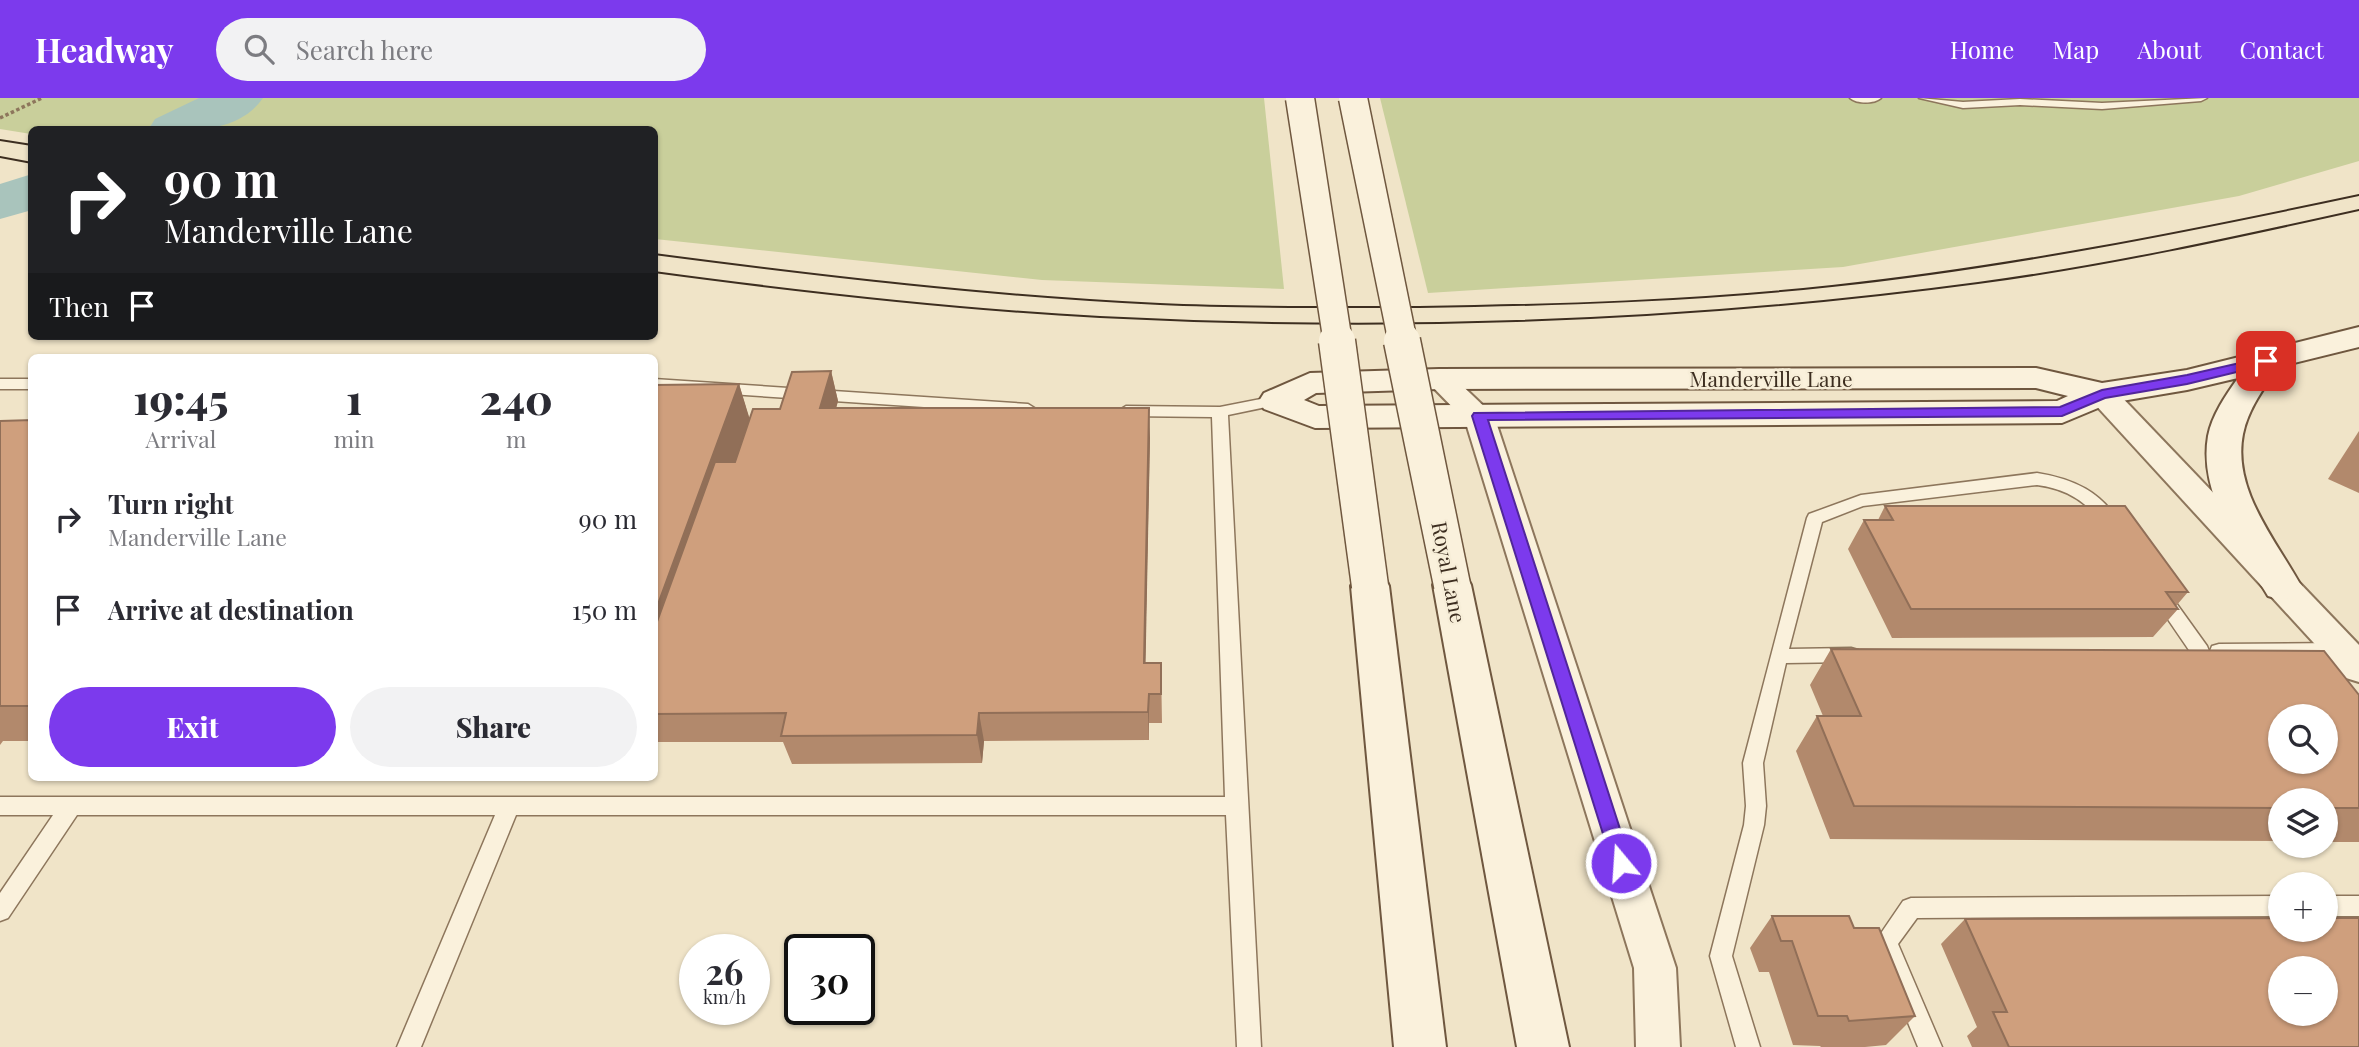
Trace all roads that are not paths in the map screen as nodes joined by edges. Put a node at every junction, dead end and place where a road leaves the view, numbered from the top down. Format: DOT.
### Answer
graph roads {
  1 [pos="1300,98"];
  2 [pos="1353,98"];
  3 [pos="1856,98"];
  4 [pos="1874,98"];
  5 [pos="1925,98"];
  6 [pos="2201,98"];
  7 [pos="2016,100"];
  8 [pos="2359,337"];
  9 [pos="2266,361"];
  10 [pos="1439,379"];
  11 [pos="0,384"];
  12 [pos="28,384"];
  13 [pos="658,384"];
  14 [pos="2102,394"];
  15 [pos="1276,401"];
  16 [pos="1040,410"];
  17 [pos="1109,410"];
  18 [pos="1220,412"];
  19 [pos="1479,416"];
  20 [pos="2122,538"];
  21 [pos="2153,583"];
  22 [pos="2281,586"];
  23 [pos="2200,651"];
  24 [pos="2172,652"];
  25 [pos="1873,655"];
  26 [pos="1778,656"];
  27 [pos="2350,659"];
  28 [pos="0,806"];
  29 [pos="71,806"];
  30 [pos="509,806"];
  31 [pos="1236,806"];
  32 [pos="2268,906"];
  33 [pos="2338,906"];
  34 [pos="2359,906"];
  35 [pos="0,911"];
  36 [pos="409,1047"];
  37 [pos="1249,1047"];
  38 [pos="1420,1047"];
  39 [pos="1543,1047"];
  40 [pos="1658,1047"];
  41 [pos="1748,1047"];
  42 [pos="1930,1047"];
  1 -- 38 [label="main road, bridge"];
  2 -- 39 [label="main road, Royal Lane, bridge"];
  3 -- 4 [label="lane"];
  5 -- 7 [label="lane"];
  6 -- 7 [label="lane"];
  8 -- 9 [label="main road, Manderville Lane"];
  9 -- 14 [label="main road, Manderville Lane"];
  9 -- 22 [label="main road"];
  10 -- 14 [label="main road, Manderville Lane"];
  10 -- 15 [label="main road, Manderville Lane"];
  10 -- 19 [label="street"];
  11 -- 12 [label="lane"];
  13 -- 16 [label="lane"];
  14 -- 19 [label="main road, Manderville Lane"];
  14 -- 22 [label="street"];
  15 -- 18 [label="lane"];
  15 -- 19 [label="main road, Manderville Lane"];
  17 -- 18 [label="lane"];
  18 -- 31 [label="lane"];
  19 -- 40 [label="street"];
  20 -- 26 [label="lane"];
  21 -- 23 [label="lane"];
  22 -- 27 [label="street"];
  23 -- 24 [label="lane"];
  23 -- 27 [label="lane"];
  25 -- 26 [label="lane"];
  26 -- 41 [label="lane"];
  28 -- 29 [label="lane"];
  29 -- 30 [label="lane"];
  29 -- 35 [label="lane"];
  30 -- 31 [label="lane"];
  30 -- 36 [label="lane"];
  31 -- 37 [label="lane"];
  32 -- 42 [label="lane"];
  33 -- 34 [label="lane"];
}
